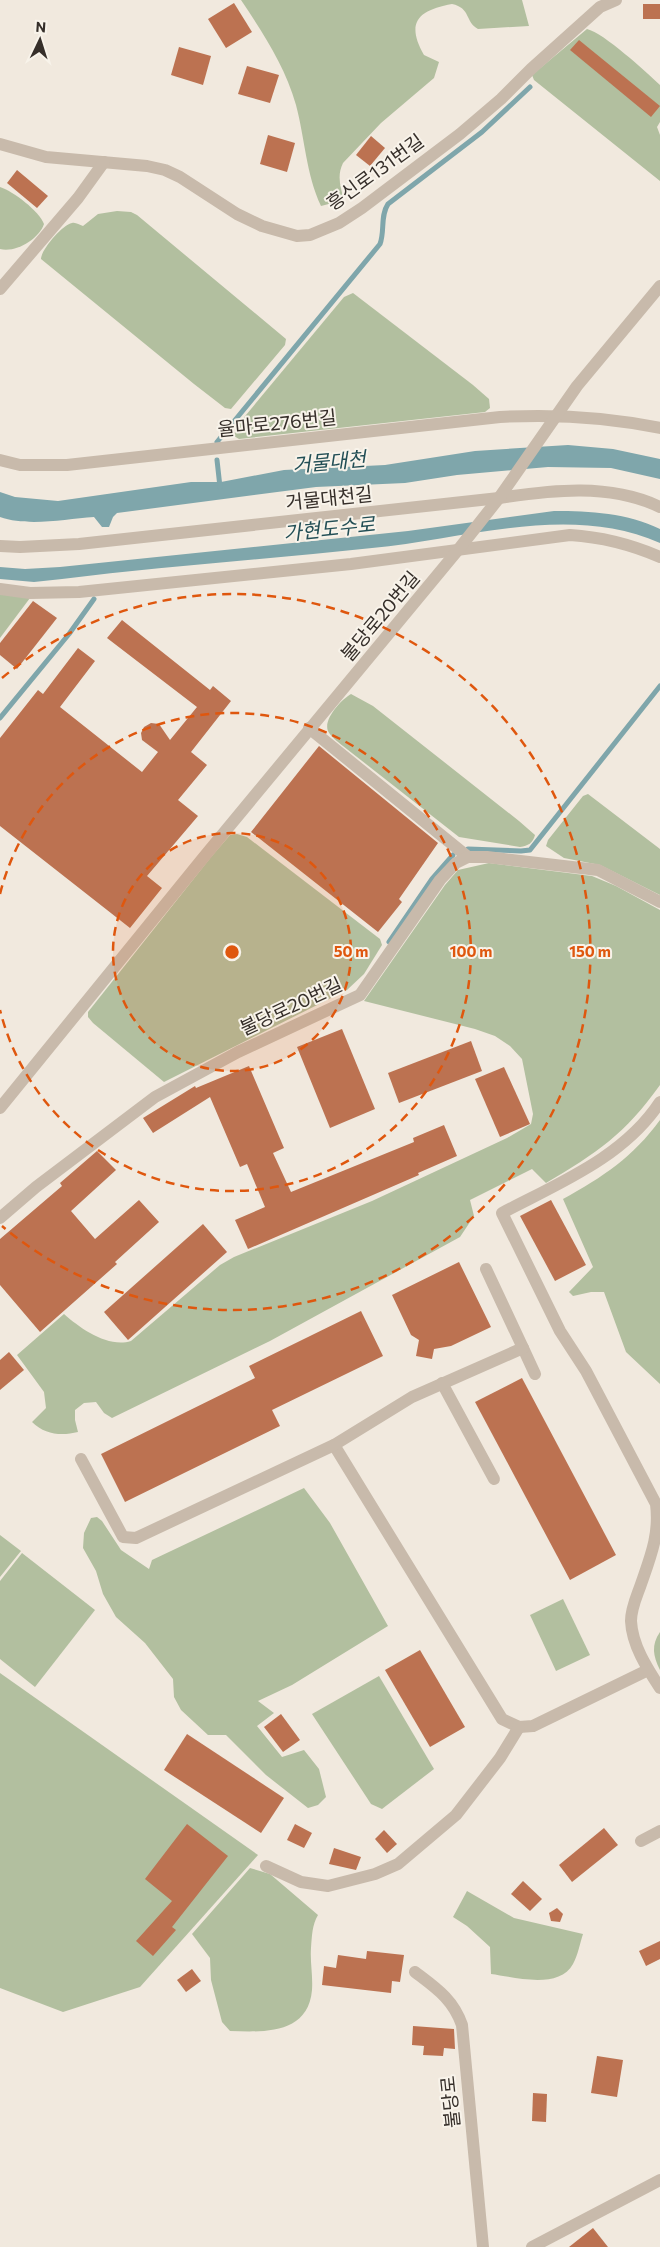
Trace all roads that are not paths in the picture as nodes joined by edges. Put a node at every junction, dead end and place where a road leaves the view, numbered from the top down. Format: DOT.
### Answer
graph roads {
  1 [pos="616,0"];
  2 [pos="599,3"];
  3 [pos="0,144"];
  4 [pos="104,162"];
  5 [pos="660,286"];
  6 [pos="0,289"];
  7 [pos="556,419"];
  8 [pos="660,428"];
  9 [pos="0,460"];
  10 [pos="500,497"];
  11 [pos="660,507"];
  12 [pos="0,546"];
  13 [pos="461,546"];
  14 [pos="660,557"];
  15 [pos="0,589"];
  16 [pos="309,728"];
  17 [pos="468,857"];
  18 [pos="660,902"];
  19 [pos="660,1102"];
  20 [pos="0,1108"];
  21 [pos="0,1218"];
  22 [pos="486,1270"];
  23 [pos="523,1348"];
  24 [pos="535,1374"];
  25 [pos="442,1383"];
  26 [pos="334,1445"];
  27 [pos="81,1460"];
  28 [pos="494,1479"];
  29 [pos="648,1670"];
  30 [pos="660,1688"];
  31 [pos="519,1727"];
  32 [pos="660,1832"];
  33 [pos="641,1841"];
  34 [pos="266,1866"];
  35 [pos="415,1972"];
  36 [pos="660,2180"];
  37 [pos="483,2247"];
  38 [pos="532,2247"];
  1 -- 2 [label="street, 흥신로131번길"];
  2 -- 4 [label="street, 흥신로131번길"];
  3 -- 4 [label="street, 흥신로131번길"];
  4 -- 6 [label="street"];
  5 -- 7 [label="street, 불당로20번길"];
  7 -- 8 [label="street, 율마로276번길"];
  7 -- 9 [label="street, 율마로276번길"];
  7 -- 10 [label="street, 불당로20번길"];
  10 -- 11 [label="street, 거물대천길"];
  10 -- 12 [label="street, 거물대천길"];
  10 -- 13 [label="street, 불당로20번길"];
  13 -- 14 [label="street"];
  13 -- 15 [label="street"];
  13 -- 16 [label="street, 불당로20번길"];
  16 -- 17 [label="street"];
  16 -- 20 [label="street, 불당로20번길"];
  17 -- 18 [label="street"];
  17 -- 21 [label="street, 불당로20번길"];
  19 -- 29 [label="street"];
  22 -- 23 [label="street"];
  23 -- 24 [label="street"];
  23 -- 25 [label="street"];
  25 -- 26 [label="street"];
  25 -- 28 [label="street"];
  26 -- 27 [label="street"];
  26 -- 31 [label="street"];
  29 -- 30 [label="street"];
  29 -- 31 [label="street"];
  31 -- 34 [label="street"];
  32 -- 33 [label="street"];
  35 -- 37 [label="street, 불당로"];
  36 -- 38 [label="street"];
}
